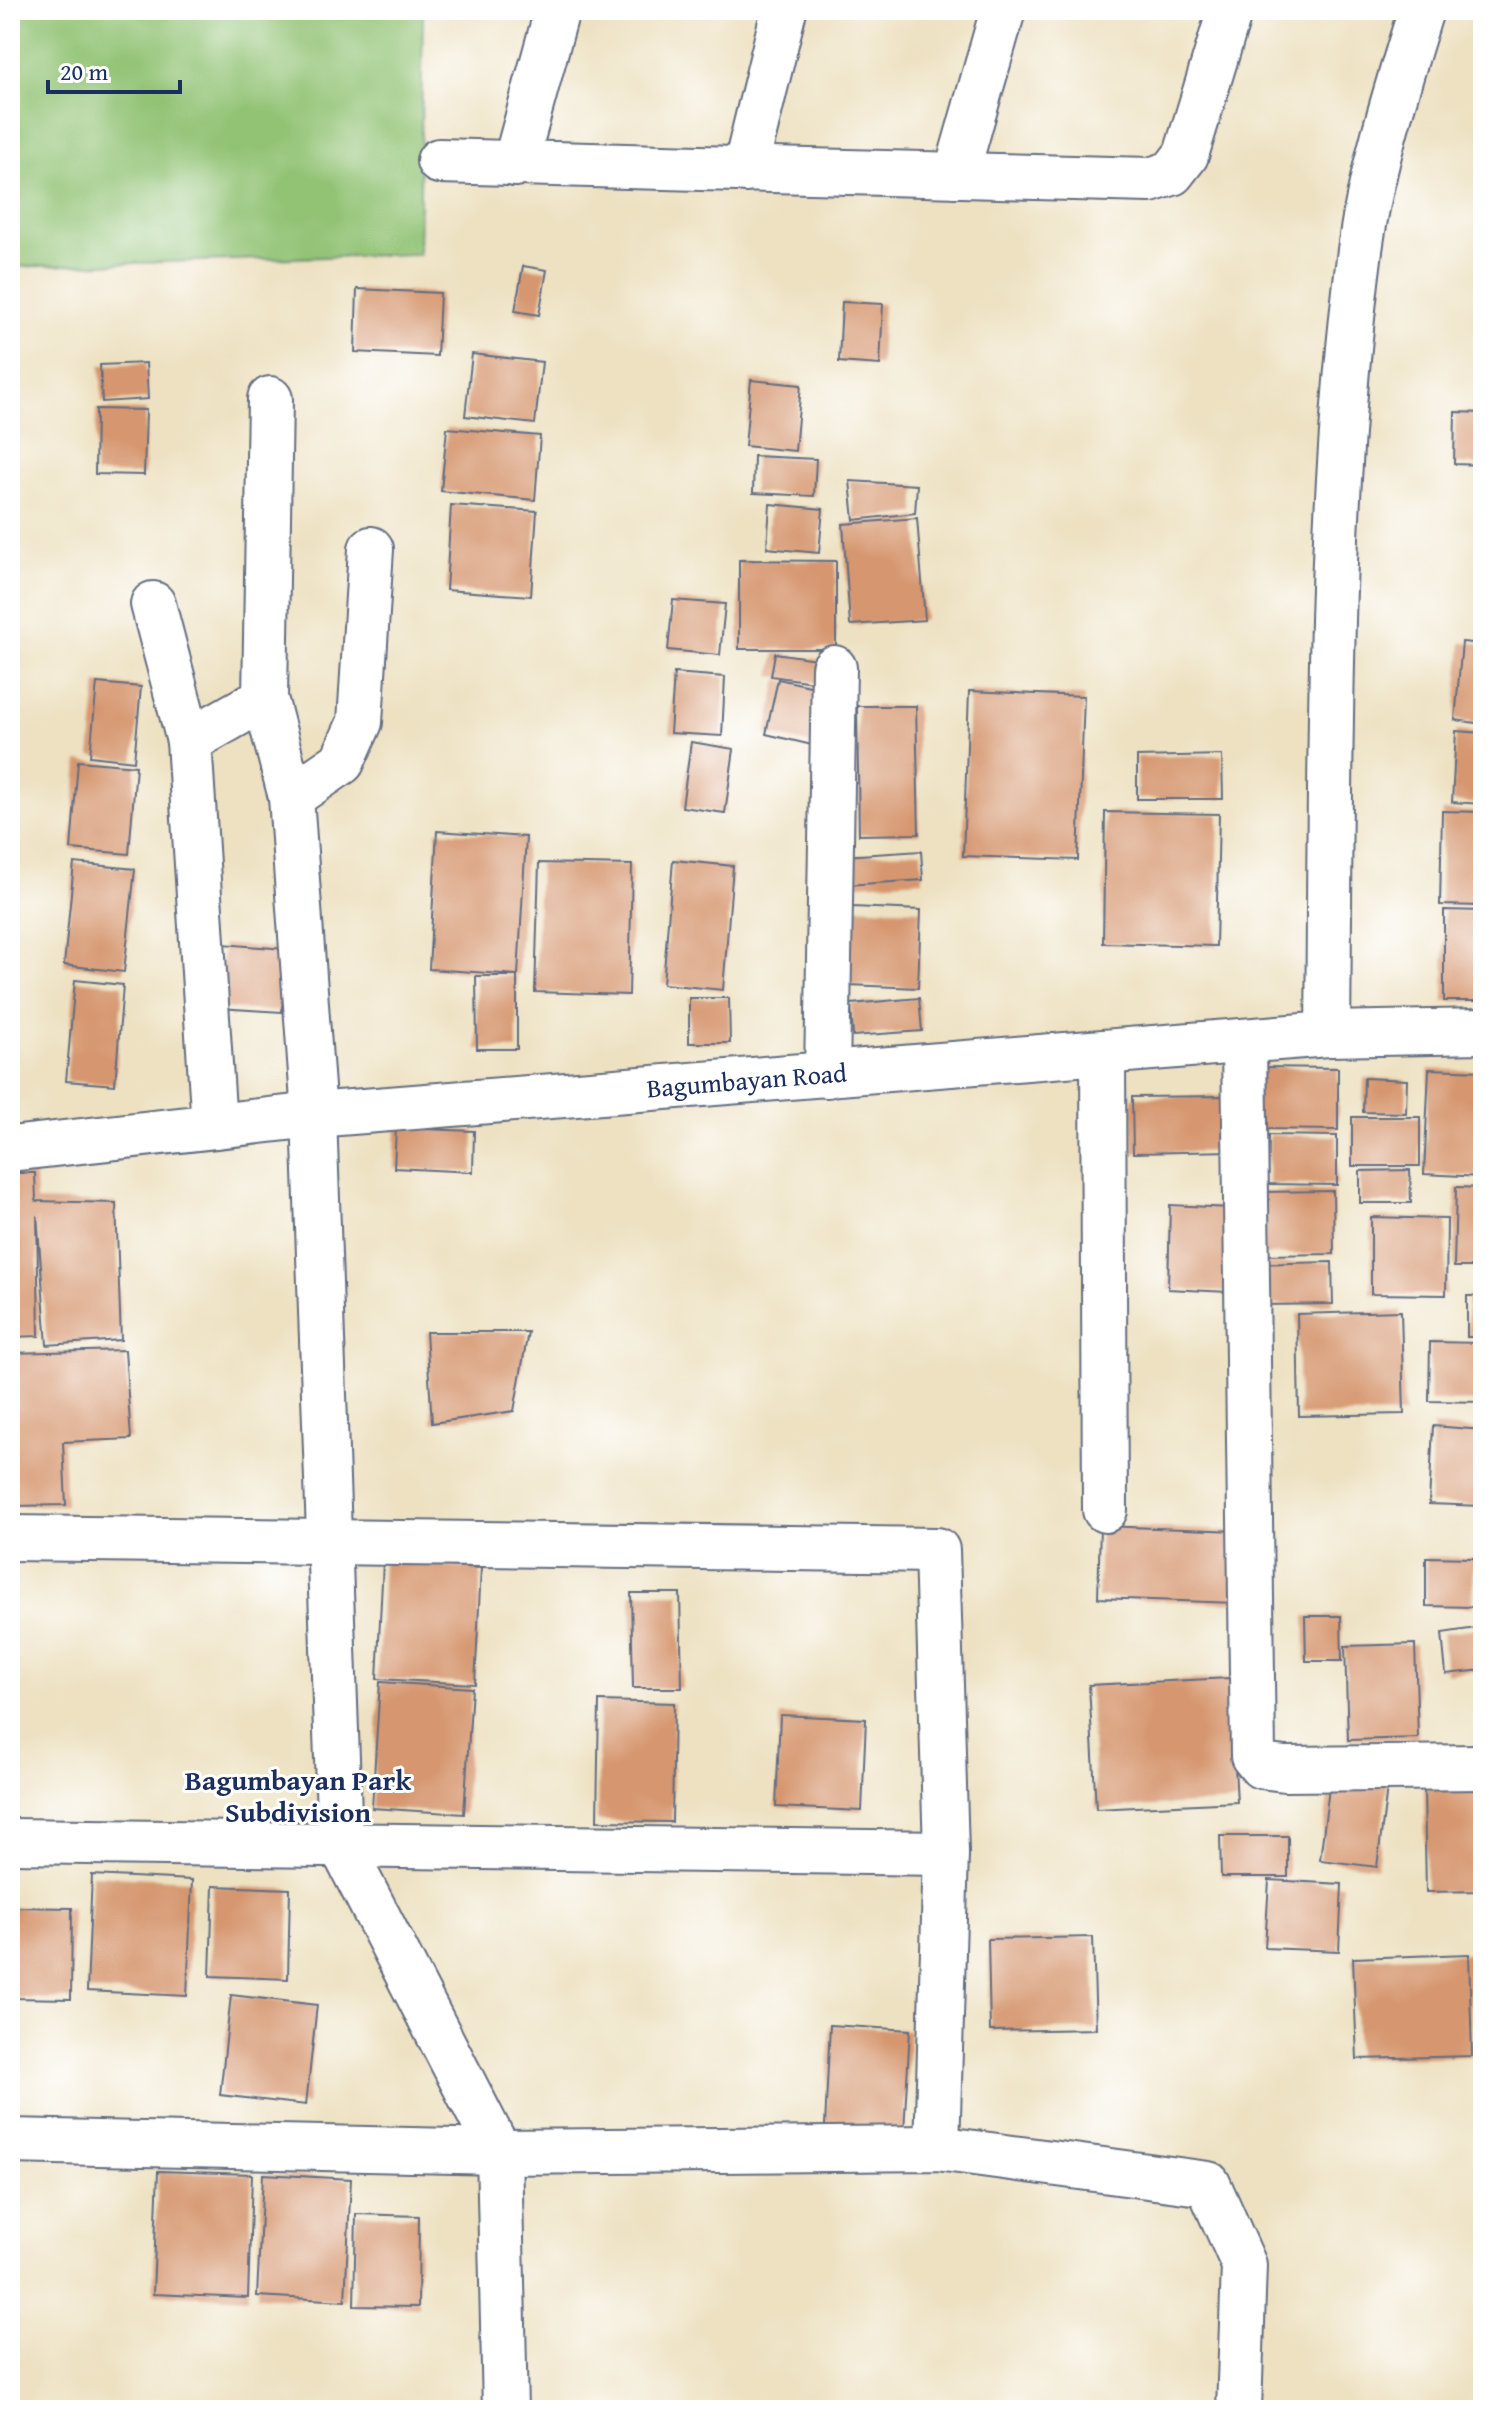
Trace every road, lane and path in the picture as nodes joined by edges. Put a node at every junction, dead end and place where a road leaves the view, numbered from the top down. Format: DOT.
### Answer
graph roads {
  1 [pos="557,10"];
  2 [pos="784,10"];
  3 [pos="1003,10"];
  4 [pos="1230,10"];
  5 [pos="1421,10"];
  6 [pos="439,161"];
  7 [pos="515,164"];
  8 [pos="745,170"];
  9 [pos="956,175"];
  10 [pos="270,399"];
  11 [pos="371,549"];
  12 [pos="153,604"];
  13 [pos="834,668"];
  14 [pos="265,698"];
  15 [pos="189,741"];
  16 [pos="291,797"];
  17 [pos="1483,1031"];
  18 [pos="1328,1034"];
  19 [pos="1244,1043"];
  20 [pos="1103,1054"];
  21 [pos="827,1075"];
  22 [pos="314,1115"];
  23 [pos="214,1126"];
  24 [pos="10,1149"];
  25 [pos="1105,1510"];
  26 [pos="10,1538"];
  27 [pos="331,1542"];
  28 [pos="1483,1767"];
  29 [pos="10,1841"];
  30 [pos="340,1843"];
  31 [pos="946,1853"];
  32 [pos="10,2141"];
  33 [pos="937,2148"];
  34 [pos="499,2152"];
  35 [pos="505,2410"];
  36 [pos="1239,2410"];
  1 -- 7 [label="street"];
  2 -- 8 [label="street"];
  3 -- 9 [label="street"];
  4 -- 9 [label="street"];
  5 -- 18 [label="street"];
  6 -- 7 [label="street"];
  7 -- 8 [label="street"];
  8 -- 9 [label="street"];
  10 -- 14 [label="street"];
  11 -- 16 [label="street"];
  12 -- 15 [label="street"];
  13 -- 21 [label="street"];
  14 -- 15 [label="street"];
  14 -- 16 [label="street"];
  15 -- 23 [label="street"];
  16 -- 22 [label="street"];
  17 -- 18 [label="street, Bagumbayan Road"];
  18 -- 19 [label="street, Bagumbayan Road"];
  19 -- 20 [label="street, Bagumbayan Road"];
  19 -- 28 [label="street"];
  20 -- 21 [label="street, Bagumbayan Road"];
  20 -- 25 [label="street"];
  21 -- 22 [label="street, Bagumbayan Road"];
  22 -- 23 [label="street, Bagumbayan Road"];
  22 -- 27 [label="street"];
  23 -- 24 [label="street, Bagumbayan Road"];
  26 -- 27 [label="street"];
  27 -- 30 [label="street"];
  27 -- 31 [label="street"];
  29 -- 30 [label="street"];
  30 -- 31 [label="street"];
  30 -- 34 [label="street"];
  31 -- 33 [label="street"];
  32 -- 34 [label="street"];
  33 -- 34 [label="street"];
  33 -- 36 [label="street"];
  34 -- 35 [label="street"];
}
